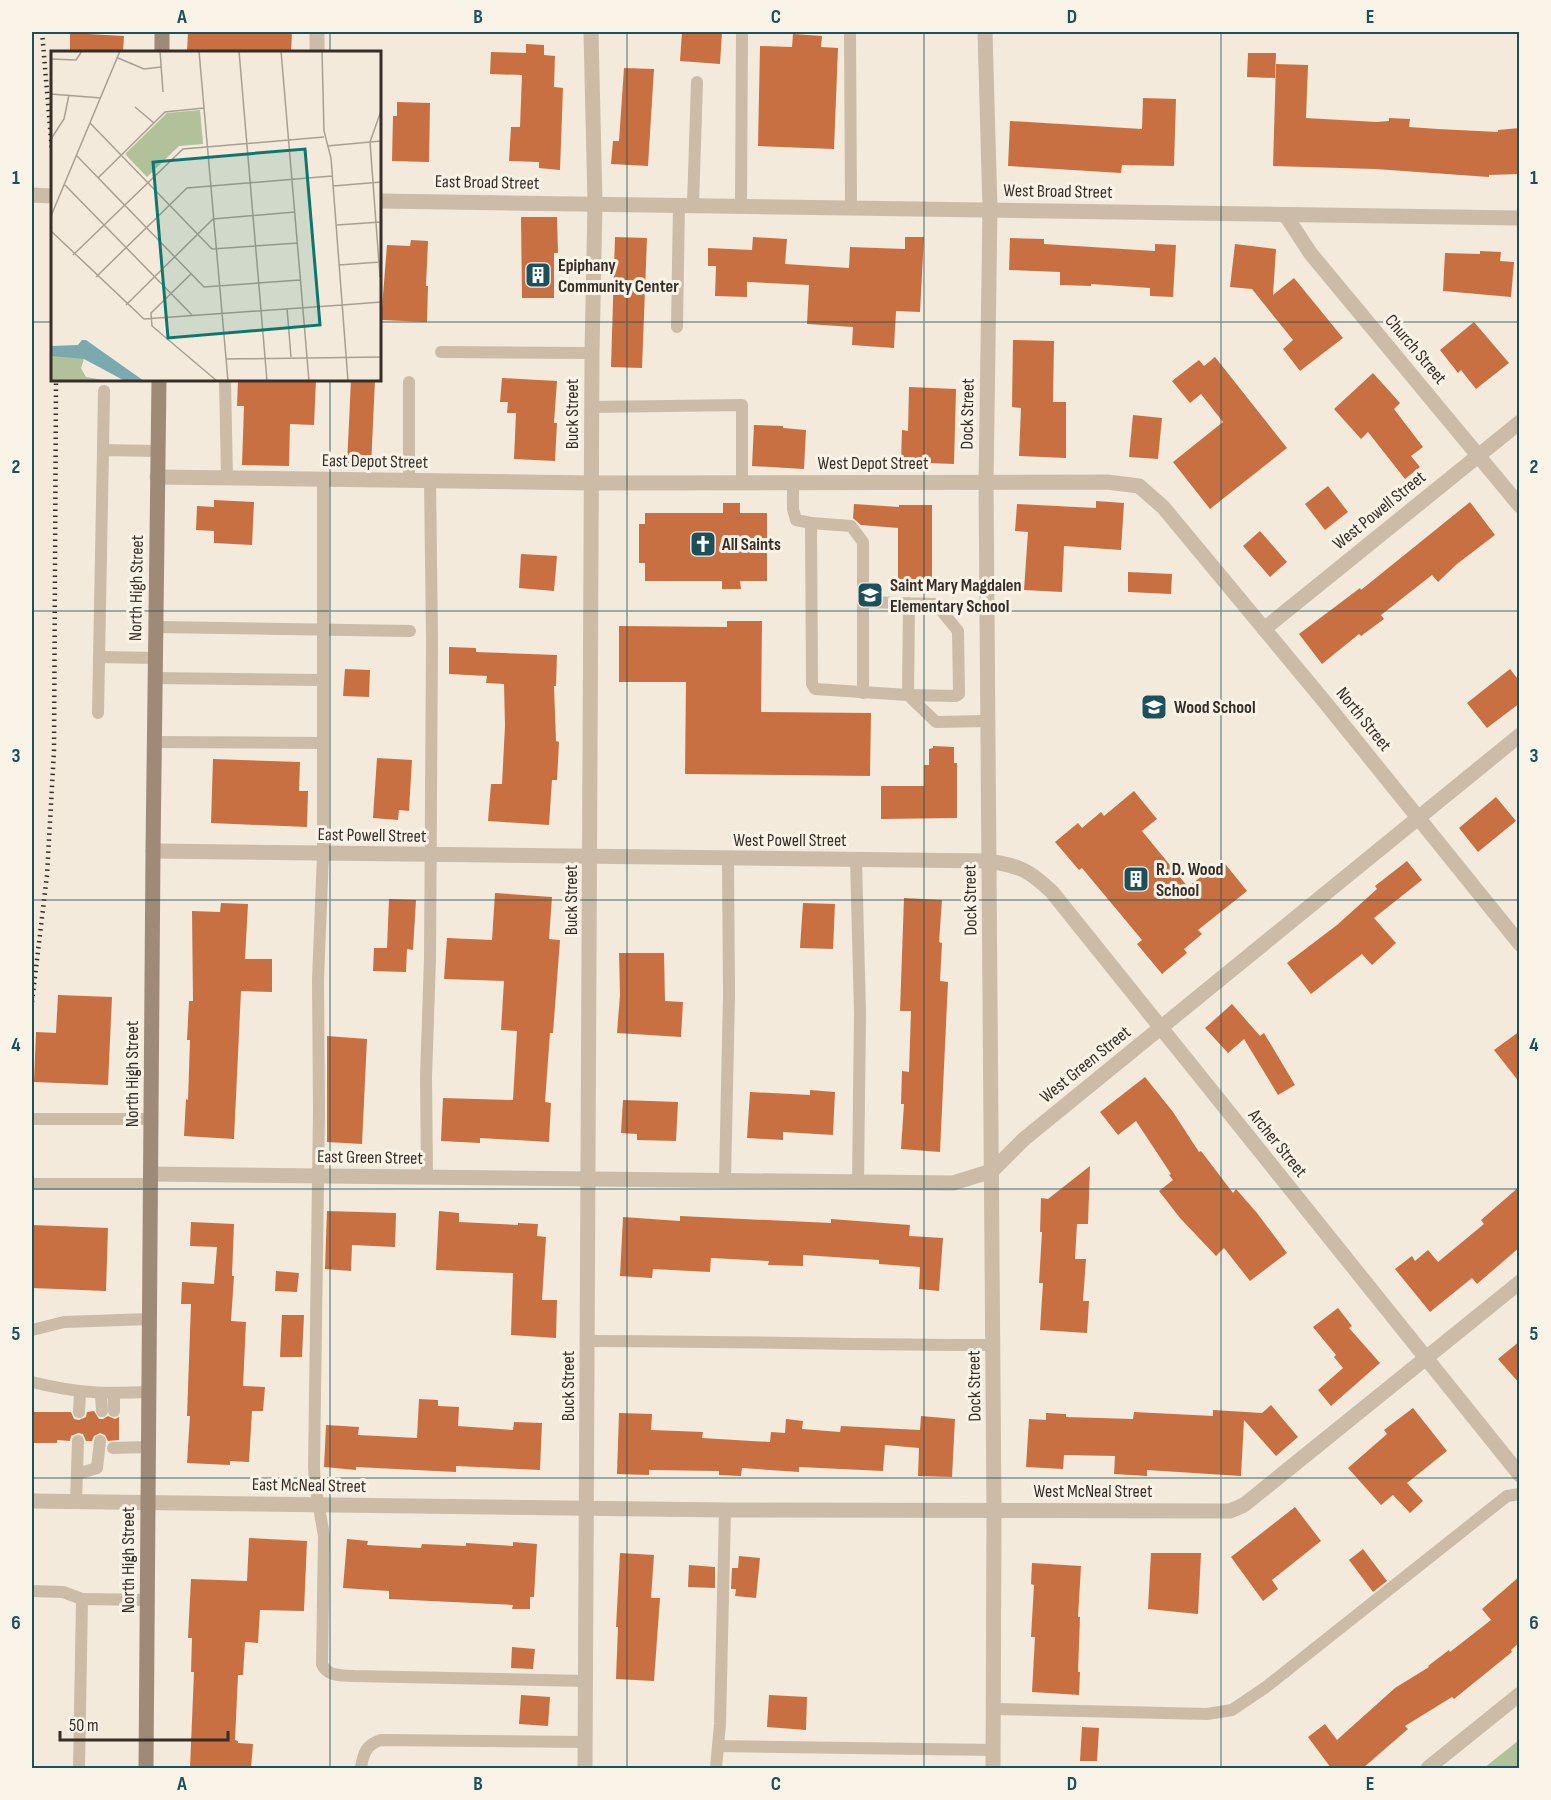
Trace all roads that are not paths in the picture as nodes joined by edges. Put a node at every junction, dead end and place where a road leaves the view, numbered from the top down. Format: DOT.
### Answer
graph roads {
  1 [pos="162,32"];
  2 [pos="317,32"];
  3 [pos="591,32"];
  4 [pos="742,32"];
  5 [pos="850,32"];
  6 [pos="985,32"];
  7 [pos="162,51"];
  8 [pos="317,51"];
  9 [pos="697,82"];
  10 [pos="32,195"];
  11 [pos="51,196"];
  12 [pos="381,201"];
  13 [pos="595,203"];
  14 [pos="686,204"];
  15 [pos="741,205"];
  16 [pos="851,207"];
  17 [pos="990,210"];
  18 [pos="1286,216"];
  19 [pos="1520,218"];
  20 [pos="677,327"];
  21 [pos="441,352"];
  22 [pos="591,353"];
  23 [pos="159,381"];
  24 [pos="225,381"];
  25 [pos="409,382"];
  26 [pos="104,391"];
  27 [pos="592,407"];
  28 [pos="1520,422"];
  29 [pos="103,450"];
  30 [pos="158,451"];
  31 [pos="1478,455"];
  32 [pos="157,477"];
  33 [pos="227,478"];
  34 [pos="323,480"];
  35 [pos="409,481"];
  36 [pos="430,481"];
  37 [pos="592,483"];
  38 [pos="742,483"];
  39 [pos="793,483"];
  40 [pos="986,483"];
  41 [pos="1520,506"];
  42 [pos="1175,522"];
  43 [pos="811,523"];
  44 [pos="863,602"];
  45 [pos="909,603"];
  46 [pos="155,627"];
  47 [pos="323,628"];
  48 [pos="1264,629"];
  49 [pos="410,631"];
  50 [pos="99,657"];
  51 [pos="155,658"];
  52 [pos="155,678"];
  53 [pos="323,680"];
  54 [pos="863,693"];
  55 [pos="908,695"];
  56 [pos="98,712"];
  57 [pos="987,722"];
  58 [pos="1520,735"];
  59 [pos="154,742"];
  60 [pos="323,743"];
  61 [pos="1418,817"];
  62 [pos="153,852"];
  63 [pos="323,854"];
  64 [pos="430,856"];
  65 [pos="591,858"];
  66 [pos="728,859"];
  67 [pos="856,860"];
  68 [pos="989,861"];
  69 [pos="1520,944"];
  70 [pos="1160,1027"];
  71 [pos="32,1119"];
  72 [pos="151,1119"];
  73 [pos="992,1172"];
  74 [pos="317,1175"];
  75 [pos="427,1177"];
  76 [pos="151,1179"];
  77 [pos="589,1179"];
  78 [pos="725,1180"];
  79 [pos="858,1182"];
  80 [pos="32,1184"];
  81 [pos="1520,1282"];
  82 [pos="150,1319"];
  83 [pos="32,1330"];
  84 [pos="588,1341"];
  85 [pos="993,1345"];
  86 [pos="1425,1358"];
  87 [pos="32,1382"];
  88 [pos="80,1392"];
  89 [pos="149,1392"];
  90 [pos="114,1393"];
  91 [pos="101,1394"];
  92 [pos="79,1412"];
  93 [pos="78,1441"];
  94 [pos="100,1441"];
  95 [pos="149,1447"];
  96 [pos="97,1468"];
  97 [pos="77,1474"];
  98 [pos="1520,1475"];
  99 [pos="1520,1494"];
  100 [pos="32,1501"];
  101 [pos="76,1502"];
  102 [pos="148,1502"];
  103 [pos="318,1505"];
  104 [pos="587,1508"];
  105 [pos="725,1510"];
  106 [pos="994,1511"];
  107 [pos="32,1591"];
  108 [pos="82,1599"];
  109 [pos="147,1600"];
  110 [pos="586,1681"];
  111 [pos="1520,1694"];
  112 [pos="993,1709"];
  113 [pos="585,1742"];
  114 [pos="718,1746"];
  115 [pos="993,1750"];
  116 [pos="79,1768"];
  117 [pos="146,1768"];
  118 [pos="361,1768"];
  119 [pos="585,1768"];
  120 [pos="716,1768"];
  121 [pos="993,1768"];
  122 [pos="1428,1768"];
  1 -- 7 [label="street"];
  2 -- 8 [label="street"];
  3 -- 13 [label="street, Buck Street"];
  4 -- 15 [label="lane"];
  5 -- 16 [label="lane"];
  6 -- 17 [label="street, Dock Street"];
  9 -- 14 [label="lane"];
  10 -- 11 [label="street"];
  12 -- 13 [label="street, East Broad Street"];
  13 -- 14 [label="street, West Broad Street"];
  13 -- 22 [label="street, Buck Street"];
  14 -- 15 [label="street, West Broad Street"];
  14 -- 20 [label="lane"];
  15 -- 16 [label="street, West Broad Street"];
  16 -- 17 [label="street, West Broad Street"];
  17 -- 18 [label="street, West Broad Street"];
  17 -- 40 [label="street, Dock Street"];
  18 -- 19 [label="street, West Broad Street"];
  18 -- 31 [label="street, Church Street"];
  21 -- 22 [label="lane"];
  22 -- 27 [label="street, Buck Street"];
  23 -- 30 [label="street, North High Street"];
  24 -- 33 [label="lane"];
  25 -- 35 [label="lane"];
  26 -- 29 [label="lane"];
  27 -- 37 [label="street, Buck Street"];
  27 -- 38 [label="lane"];
  28 -- 31 [label="street, West Powell Street"];
  29 -- 30 [label="lane"];
  29 -- 50 [label="lane"];
  30 -- 32 [label="street, North High Street"];
  31 -- 41 [label="street, Church Street"];
  31 -- 48 [label="street, West Powell Street"];
  32 -- 33 [label="street, East Depot Street"];
  32 -- 46 [label="street, North High Street"];
  33 -- 34 [label="street, East Depot Street"];
  34 -- 35 [label="street, East Depot Street"];
  34 -- 47 [label="lane"];
  35 -- 36 [label="street, East Depot Street"];
  36 -- 37 [label="street, East Depot Street"];
  36 -- 64 [label="lane"];
  37 -- 38 [label="street, West Depot Street"];
  37 -- 65 [label="street, Buck Street"];
  38 -- 39 [label="street, West Depot Street"];
  39 -- 40 [label="street, West Depot Street"];
  39 -- 43 [label="lane"];
  40 -- 42 [label="street, West Depot Street"];
  40 -- 57 [label="street, Dock Street"];
  42 -- 48 [label="street, North Street"];
  43 -- 44 [label="lane"];
  43 -- 54 [label="lane"];
  44 -- 45 [label="lane"];
  44 -- 54 [label="lane"];
  45 -- 55 [label="lane"];
  45 -- 55 [label="lane"];
  46 -- 47 [label="lane"];
  46 -- 51 [label="street, North High Street"];
  47 -- 49 [label="lane"];
  47 -- 53 [label="lane"];
  48 -- 61 [label="street, North Street"];
  50 -- 51 [label="lane"];
  50 -- 56 [label="lane"];
  51 -- 52 [label="street, North High Street"];
  52 -- 53 [label="lane"];
  52 -- 59 [label="street, North High Street"];
  53 -- 60 [label="lane"];
  54 -- 55 [label="lane"];
  55 -- 57 [label="lane"];
  57 -- 68 [label="street, Dock Street"];
  58 -- 61 [label="street, West Green Street"];
  59 -- 60 [label="lane"];
  59 -- 62 [label="street, North High Street"];
  60 -- 63 [label="lane"];
  61 -- 69 [label="street, North Street"];
  61 -- 70 [label="street, West Green Street"];
  62 -- 63 [label="street, East Powell Street"];
  62 -- 72 [label="street, North High Street"];
  63 -- 64 [label="street, East Powell Street"];
  63 -- 74 [label="lane"];
  64 -- 65 [label="street, East Powell Street"];
  64 -- 75 [label="lane"];
  65 -- 66 [label="street, West Powell Street"];
  65 -- 77 [label="street, Buck Street"];
  66 -- 67 [label="street, West Powell Street"];
  66 -- 78 [label="lane"];
  67 -- 68 [label="street, West Powell Street"];
  67 -- 79 [label="lane"];
  68 -- 70 [label="street, Archer Street"];
  68 -- 73 [label="street, Dock Street"];
  70 -- 73 [label="street, West Green Street"];
  70 -- 86 [label="street, Archer Street"];
  71 -- 72 [label="lane"];
  72 -- 76 [label="street, North High Street"];
  73 -- 79 [label="street"];
  73 -- 85 [label="street, Dock Street"];
  74 -- 75 [label="street, East Green Street"];
  74 -- 76 [label="street, East Green Street"];
  74 -- 103 [label="lane"];
  75 -- 77 [label="street, East Green Street"];
  76 -- 80 [label="lane"];
  76 -- 82 [label="street, North High Street"];
  77 -- 78 [label="street"];
  77 -- 84 [label="street, Buck Street"];
  78 -- 79 [label="street"];
  81 -- 86 [label="street, West McNeal Street"];
  82 -- 83 [label="lane"];
  82 -- 89 [label="street, North High Street"];
  84 -- 85 [label="lane"];
  84 -- 104 [label="street, Buck Street"];
  85 -- 106 [label="street, Dock Street"];
  86 -- 98 [label="street, Archer Street"];
  86 -- 106 [label="street, West McNeal Street"];
  87 -- 88 [label="lane"];
  88 -- 91 [label="lane"];
  88 -- 92 [label="lane"];
  89 -- 90 [label="lane"];
  89 -- 95 [label="street, North High Street"];
  90 -- 91 [label="lane"];
  90 -- 91 [label="lane"];
  93 -- 97 [label="lane"];
  94 -- 96 [label="lane"];
  95 -- 96 [label="lane"];
  95 -- 102 [label="street, North High Street"];
  96 -- 97 [label="lane"];
  97 -- 101 [label="lane"];
  99 -- 112 [label="lane"];
  100 -- 101 [label="street, East McNeal Street"];
  101 -- 102 [label="street, East McNeal Street"];
  102 -- 103 [label="street, East McNeal Street"];
  102 -- 109 [label="street, North High Street"];
  103 -- 104 [label="street, East McNeal Street"];
  103 -- 110 [label="lane"];
  104 -- 105 [label="street, West McNeal Street"];
  104 -- 110 [label="street, Buck Street"];
  105 -- 106 [label="street, West McNeal Street"];
  105 -- 114 [label="lane"];
  106 -- 112 [label="street, Dock Street"];
  107 -- 108 [label="lane"];
  108 -- 109 [label="lane"];
  108 -- 116 [label="lane"];
  109 -- 117 [label="street, North High Street"];
  110 -- 113 [label="street, Buck Street"];
  111 -- 122 [label="street"];
  112 -- 115 [label="street, Dock Street"];
  113 -- 118 [label="lane"];
  113 -- 119 [label="street, Buck Street"];
  114 -- 115 [label="lane"];
  114 -- 120 [label="lane"];
  115 -- 121 [label="street, Dock Street"];
}
